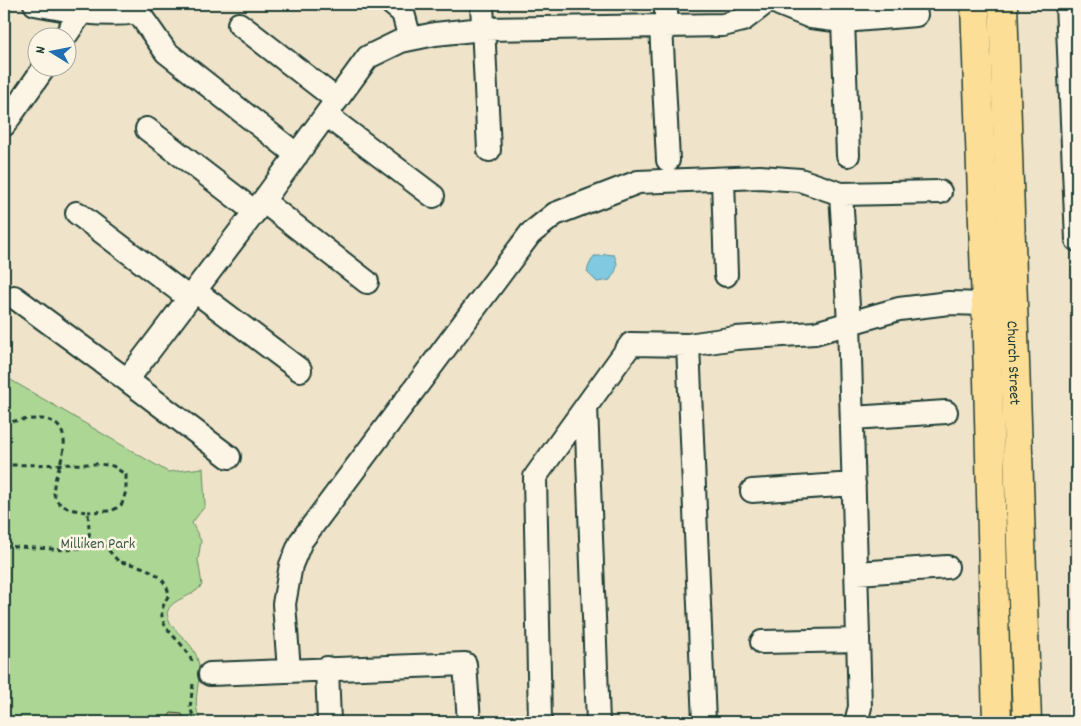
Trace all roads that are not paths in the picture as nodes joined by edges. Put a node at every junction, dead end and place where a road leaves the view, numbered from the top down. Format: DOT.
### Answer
graph roads {
  1 [pos="35,4"];
  2 [pos="392,4"];
  3 [pos="482,4"];
  4 [pos="666,4"];
  5 [pos="764,4"];
  6 [pos="779,4"];
  7 [pos="975,4"];
  8 [pos="1003,4"];
  9 [pos="1068,4"];
  10 [pos="139,8"];
  11 [pos="81,13"];
  12 [pos="916,15"];
  13 [pos="843,21"];
  14 [pos="239,24"];
  15 [pos="664,26"];
  16 [pos="71,28"];
  17 [pos="483,29"];
  18 [pos="410,39"];
  19 [pos="37,78"];
  20 [pos="332,108"];
  21 [pos="4,125"];
  22 [pos="147,129"];
  23 [pos="489,150"];
  24 [pos="297,155"];
  25 [pos="848,156"];
  26 [pos="668,160"];
  27 [pos="723,179"];
  28 [pos="940,192"];
  29 [pos="841,194"];
  30 [pos="433,196"];
  31 [pos="259,207"];
  32 [pos="77,213"];
  33 [pos="1077,240"];
  34 [pos="726,274"];
  35 [pos="368,282"];
  36 [pos="192,295"];
  37 [pos="14,297"];
  38 [pos="986,304"];
  39 [pos="850,322"];
  40 [pos="688,345"];
  41 [pos="300,370"];
  42 [pos="127,380"];
  43 [pos="586,406"];
  44 [pos="946,412"];
  45 [pos="852,418"];
  46 [pos="229,457"];
  47 [pos="854,484"];
  48 [pos="752,490"];
  49 [pos="947,567"];
  50 [pos="856,573"];
  51 [pos="858,640"];
  52 [pos="762,642"];
  53 [pos="327,668"];
  54 [pos="289,670"];
  55 [pos="210,674"];
  56 [pos="329,722"];
  57 [pos="468,722"];
  58 [pos="540,722"];
  59 [pos="598,722"];
  60 [pos="704,722"];
  61 [pos="856,722"];
  62 [pos="997,722"];
  63 [pos="1027,722"];
  1 -- 11 [label="lane"];
  2 -- 18 [label="lane"];
  3 -- 17 [label="lane"];
  4 -- 15 [label="lane"];
  5 -- 15 [label="lane"];
  6 -- 13 [label="lane"];
  7 -- 38 [label="main road, Church Street"];
  8 -- 63 [label="main road, Church Street"];
  9 -- 33 [label="lane"];
  10 -- 11 [label="lane"];
  10 -- 24 [label="lane"];
  11 -- 16 [label="lane"];
  12 -- 13 [label="lane"];
  13 -- 25 [label="lane"];
  14 -- 20 [label="lane"];
  15 -- 17 [label="lane"];
  15 -- 26 [label="lane"];
  17 -- 18 [label="lane"];
  17 -- 23 [label="lane"];
  18 -- 20 [label="lane"];
  19 -- 21 [label="lane"];
  20 -- 24 [label="lane"];
  20 -- 30 [label="lane"];
  22 -- 31 [label="lane"];
  24 -- 31 [label="lane"];
  27 -- 29 [label="lane"];
  27 -- 34 [label="lane"];
  27 -- 54 [label="lane"];
  28 -- 29 [label="lane"];
  29 -- 39 [label="lane"];
  31 -- 35 [label="lane"];
  31 -- 36 [label="lane"];
  32 -- 36 [label="lane"];
  36 -- 41 [label="lane"];
  36 -- 42 [label="lane"];
  37 -- 42 [label="lane"];
  38 -- 39 [label="lane"];
  38 -- 62 [label="main road, Church Street"];
  39 -- 40 [label="lane"];
  39 -- 45 [label="lane"];
  40 -- 43 [label="lane"];
  40 -- 60 [label="lane"];
  42 -- 46 [label="lane"];
  43 -- 58 [label="lane"];
  43 -- 59 [label="lane"];
  44 -- 45 [label="lane"];
  45 -- 47 [label="lane"];
  47 -- 48 [label="lane"];
  47 -- 50 [label="lane"];
  49 -- 50 [label="lane"];
  50 -- 51 [label="lane"];
  51 -- 52 [label="lane"];
  51 -- 61 [label="lane"];
  53 -- 54 [label="lane"];
  53 -- 56 [label="lane"];
  53 -- 57 [label="lane"];
  54 -- 55 [label="lane"];
}
